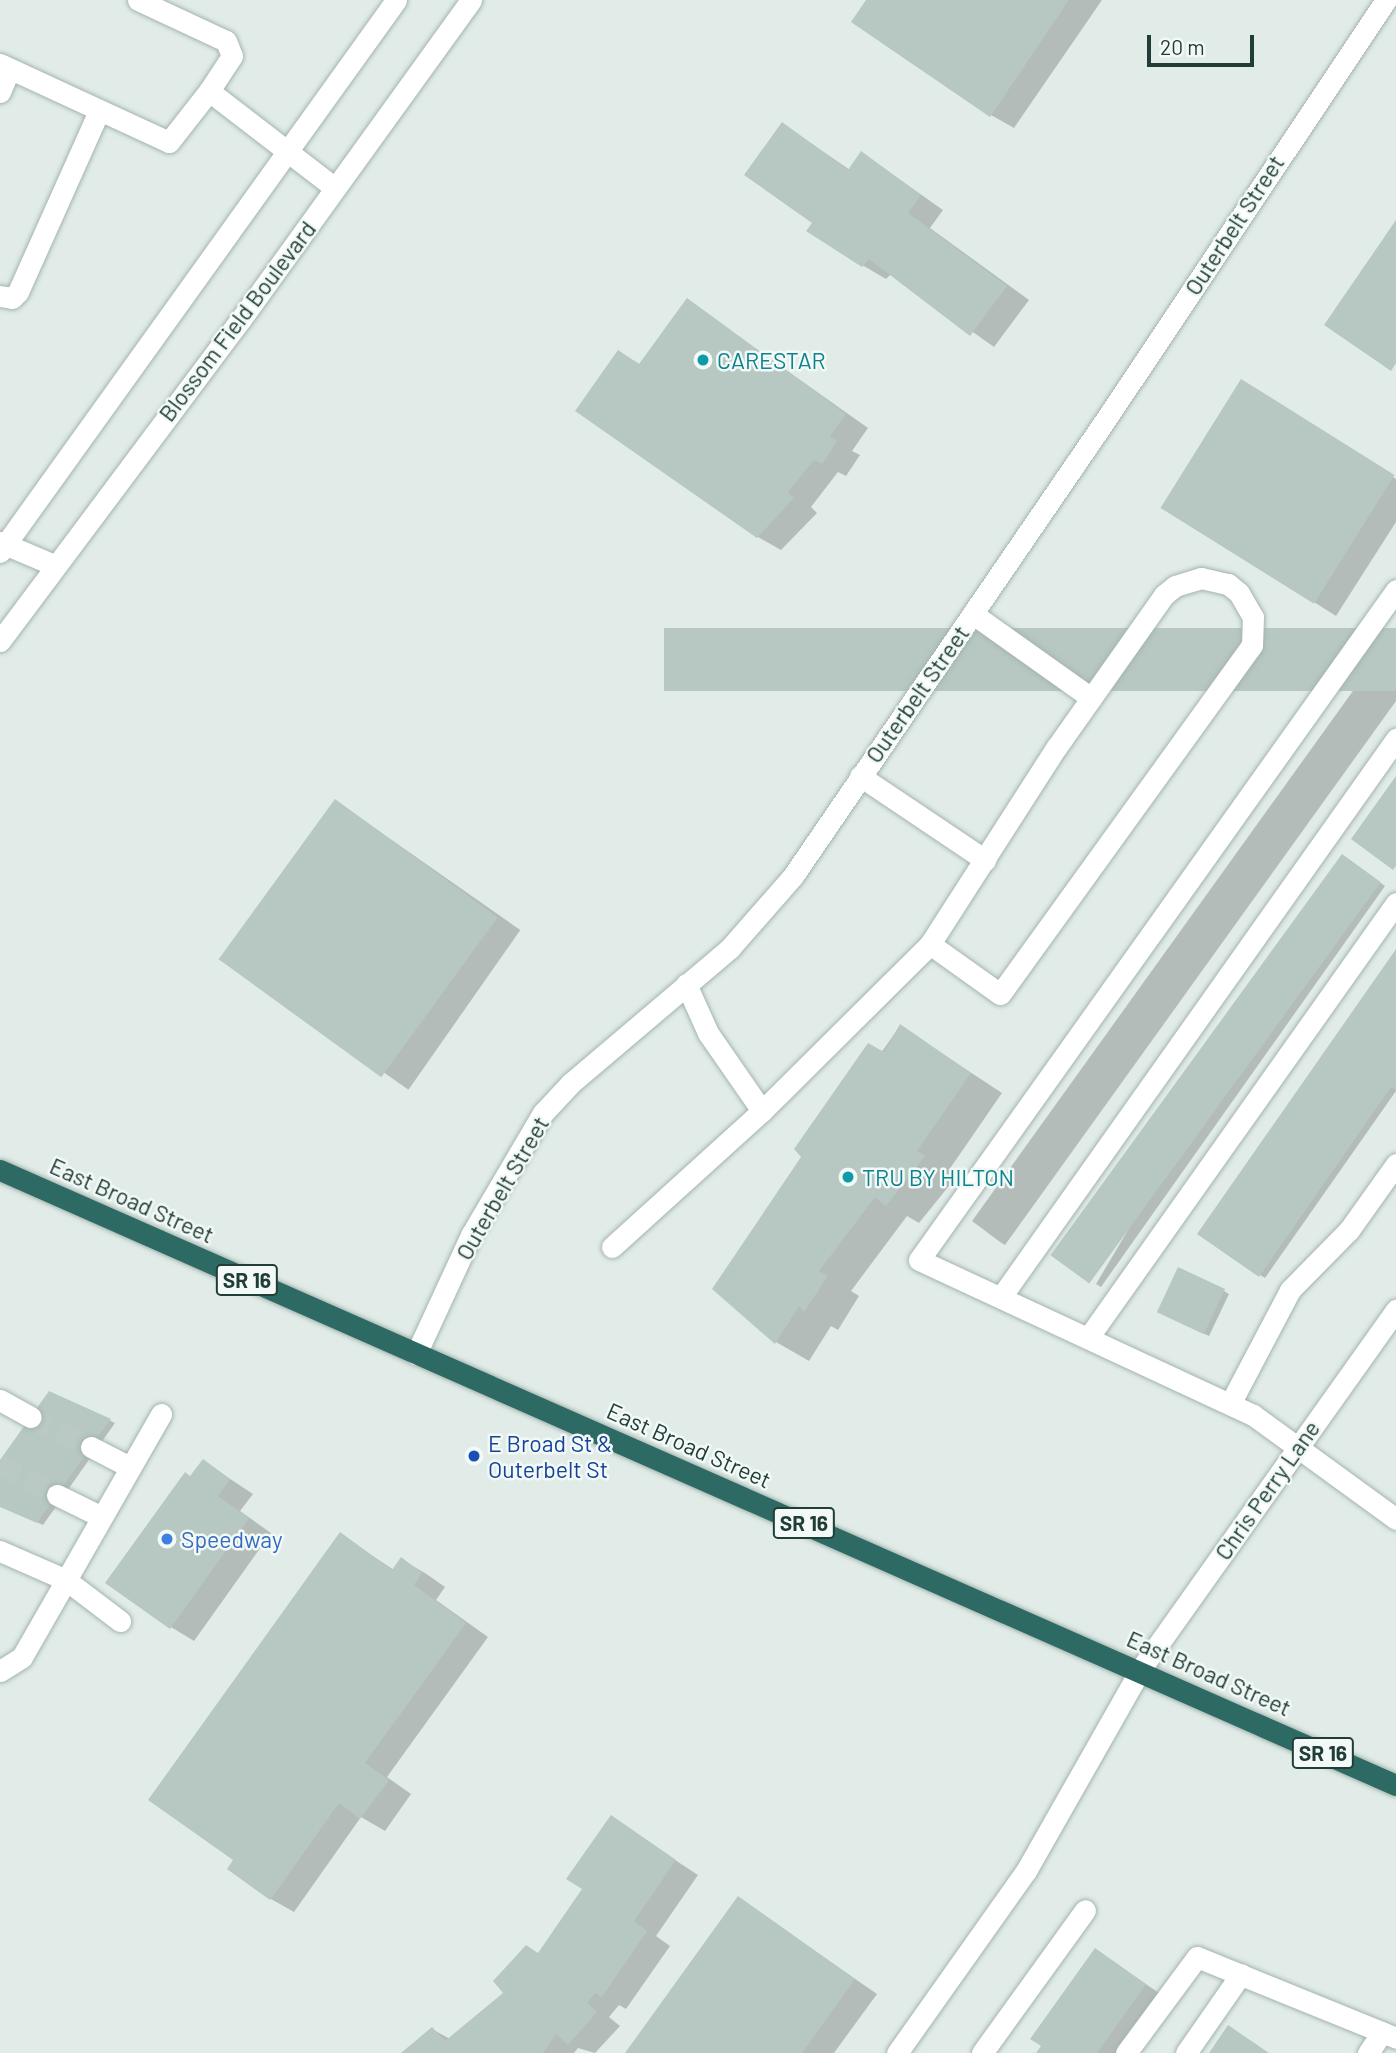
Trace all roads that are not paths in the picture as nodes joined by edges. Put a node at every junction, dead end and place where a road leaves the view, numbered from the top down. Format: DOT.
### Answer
graph roads {
  1 [pos="138,0"];
  2 [pos="396,0"];
  3 [pos="471,0"];
  4 [pos="1386,0"];
  5 [pos="5,67"];
  6 [pos="0,92"];
  7 [pos="209,92"];
  8 [pos="99,111"];
  9 [pos="287,153"];
  10 [pos="335,188"];
  11 [pos="0,296"];
  12 [pos="2,546"];
  13 [pos="54,565"];
  14 [pos="1396,590"];
  15 [pos="973,614"];
  16 [pos="0,641"];
  17 [pos="1091,698"];
  18 [pos="1396,739"];
  19 [pos="860,776"];
  20 [pos="985,860"];
  21 [pos="1396,903"];
  22 [pos="930,944"];
  23 [pos="686,984"];
  24 [pos="762,1111"];
  25 [pos="1396,1164"];
  26 [pos="0,1170"];
  27 [pos="612,1247"];
  28 [pos="1000,1297"];
  29 [pos="1396,1310"];
  30 [pos="1088,1338"];
  31 [pos="416,1354"];
  32 [pos="0,1400"];
  33 [pos="1230,1404"];
  34 [pos="161,1414"];
  35 [pos="31,1417"];
  36 [pos="1298,1446"];
  37 [pos="91,1447"];
  38 [pos="130,1467"];
  39 [pos="57,1495"];
  40 [pos="102,1517"];
  41 [pos="1396,1519"];
  42 [pos="0,1550"];
  43 [pos="66,1580"];
  44 [pos="120,1621"];
  45 [pos="1140,1670"];
  46 [pos="0,1671"];
  47 [pos="1396,1785"];
  48 [pos="1085,1910"];
  49 [pos="1241,1974"];
  50 [pos="1389,2035"];
  51 [pos="897,2053"];
  52 [pos="982,2053"];
  53 [pos="1126,2053"];
  54 [pos="1186,2053"];
  55 [pos="1368,2053"];
  1 -- 7 [label="street"];
  2 -- 9 [label="street"];
  3 -- 10 [label="street, Blossom Field Boulevard"];
  4 -- 15 [label="street, Outerbelt Street"];
  5 -- 6 [label="street"];
  5 -- 8 [label="street"];
  7 -- 8 [label="street"];
  7 -- 9 [label="street"];
  8 -- 11 [label="street"];
  9 -- 10 [label="street"];
  9 -- 12 [label="street"];
  10 -- 13 [label="street, Blossom Field Boulevard"];
  12 -- 13 [label="street"];
  13 -- 16 [label="street, Blossom Field Boulevard"];
  14 -- 28 [label="street"];
  15 -- 17 [label="street"];
  15 -- 19 [label="street, Outerbelt Street"];
  17 -- 20 [label="street"];
  17 -- 22 [label="street"];
  18 -- 28 [label="street"];
  19 -- 20 [label="street"];
  19 -- 23 [label="street, Outerbelt Street"];
  20 -- 22 [label="street"];
  21 -- 30 [label="street"];
  22 -- 24 [label="street"];
  23 -- 24 [label="street"];
  23 -- 31 [label="street, Outerbelt Street"];
  24 -- 27 [label="street"];
  25 -- 33 [label="street"];
  26 -- 31 [label="highway, East Broad Street / SR 16"];
  28 -- 30 [label="street"];
  29 -- 36 [label="street, Chris Perry Lane"];
  30 -- 33 [label="street"];
  31 -- 45 [label="highway, East Broad Street / SR 16"];
  32 -- 35 [label="street"];
  33 -- 36 [label="street"];
  34 -- 38 [label="street"];
  36 -- 41 [label="street"];
  36 -- 45 [label="street, Chris Perry Lane"];
  37 -- 38 [label="street"];
  38 -- 40 [label="street"];
  39 -- 40 [label="street"];
  40 -- 43 [label="street"];
  42 -- 43 [label="street"];
  43 -- 44 [label="street"];
  43 -- 46 [label="street"];
  45 -- 47 [label="highway, East Broad Street / SR 16"];
  45 -- 51 [label="street, Chris Perry Lane"];
  48 -- 52 [label="street"];
  49 -- 50 [label="street"];
  49 -- 53 [label="street"];
  49 -- 54 [label="street"];
  50 -- 55 [label="street"];
}
